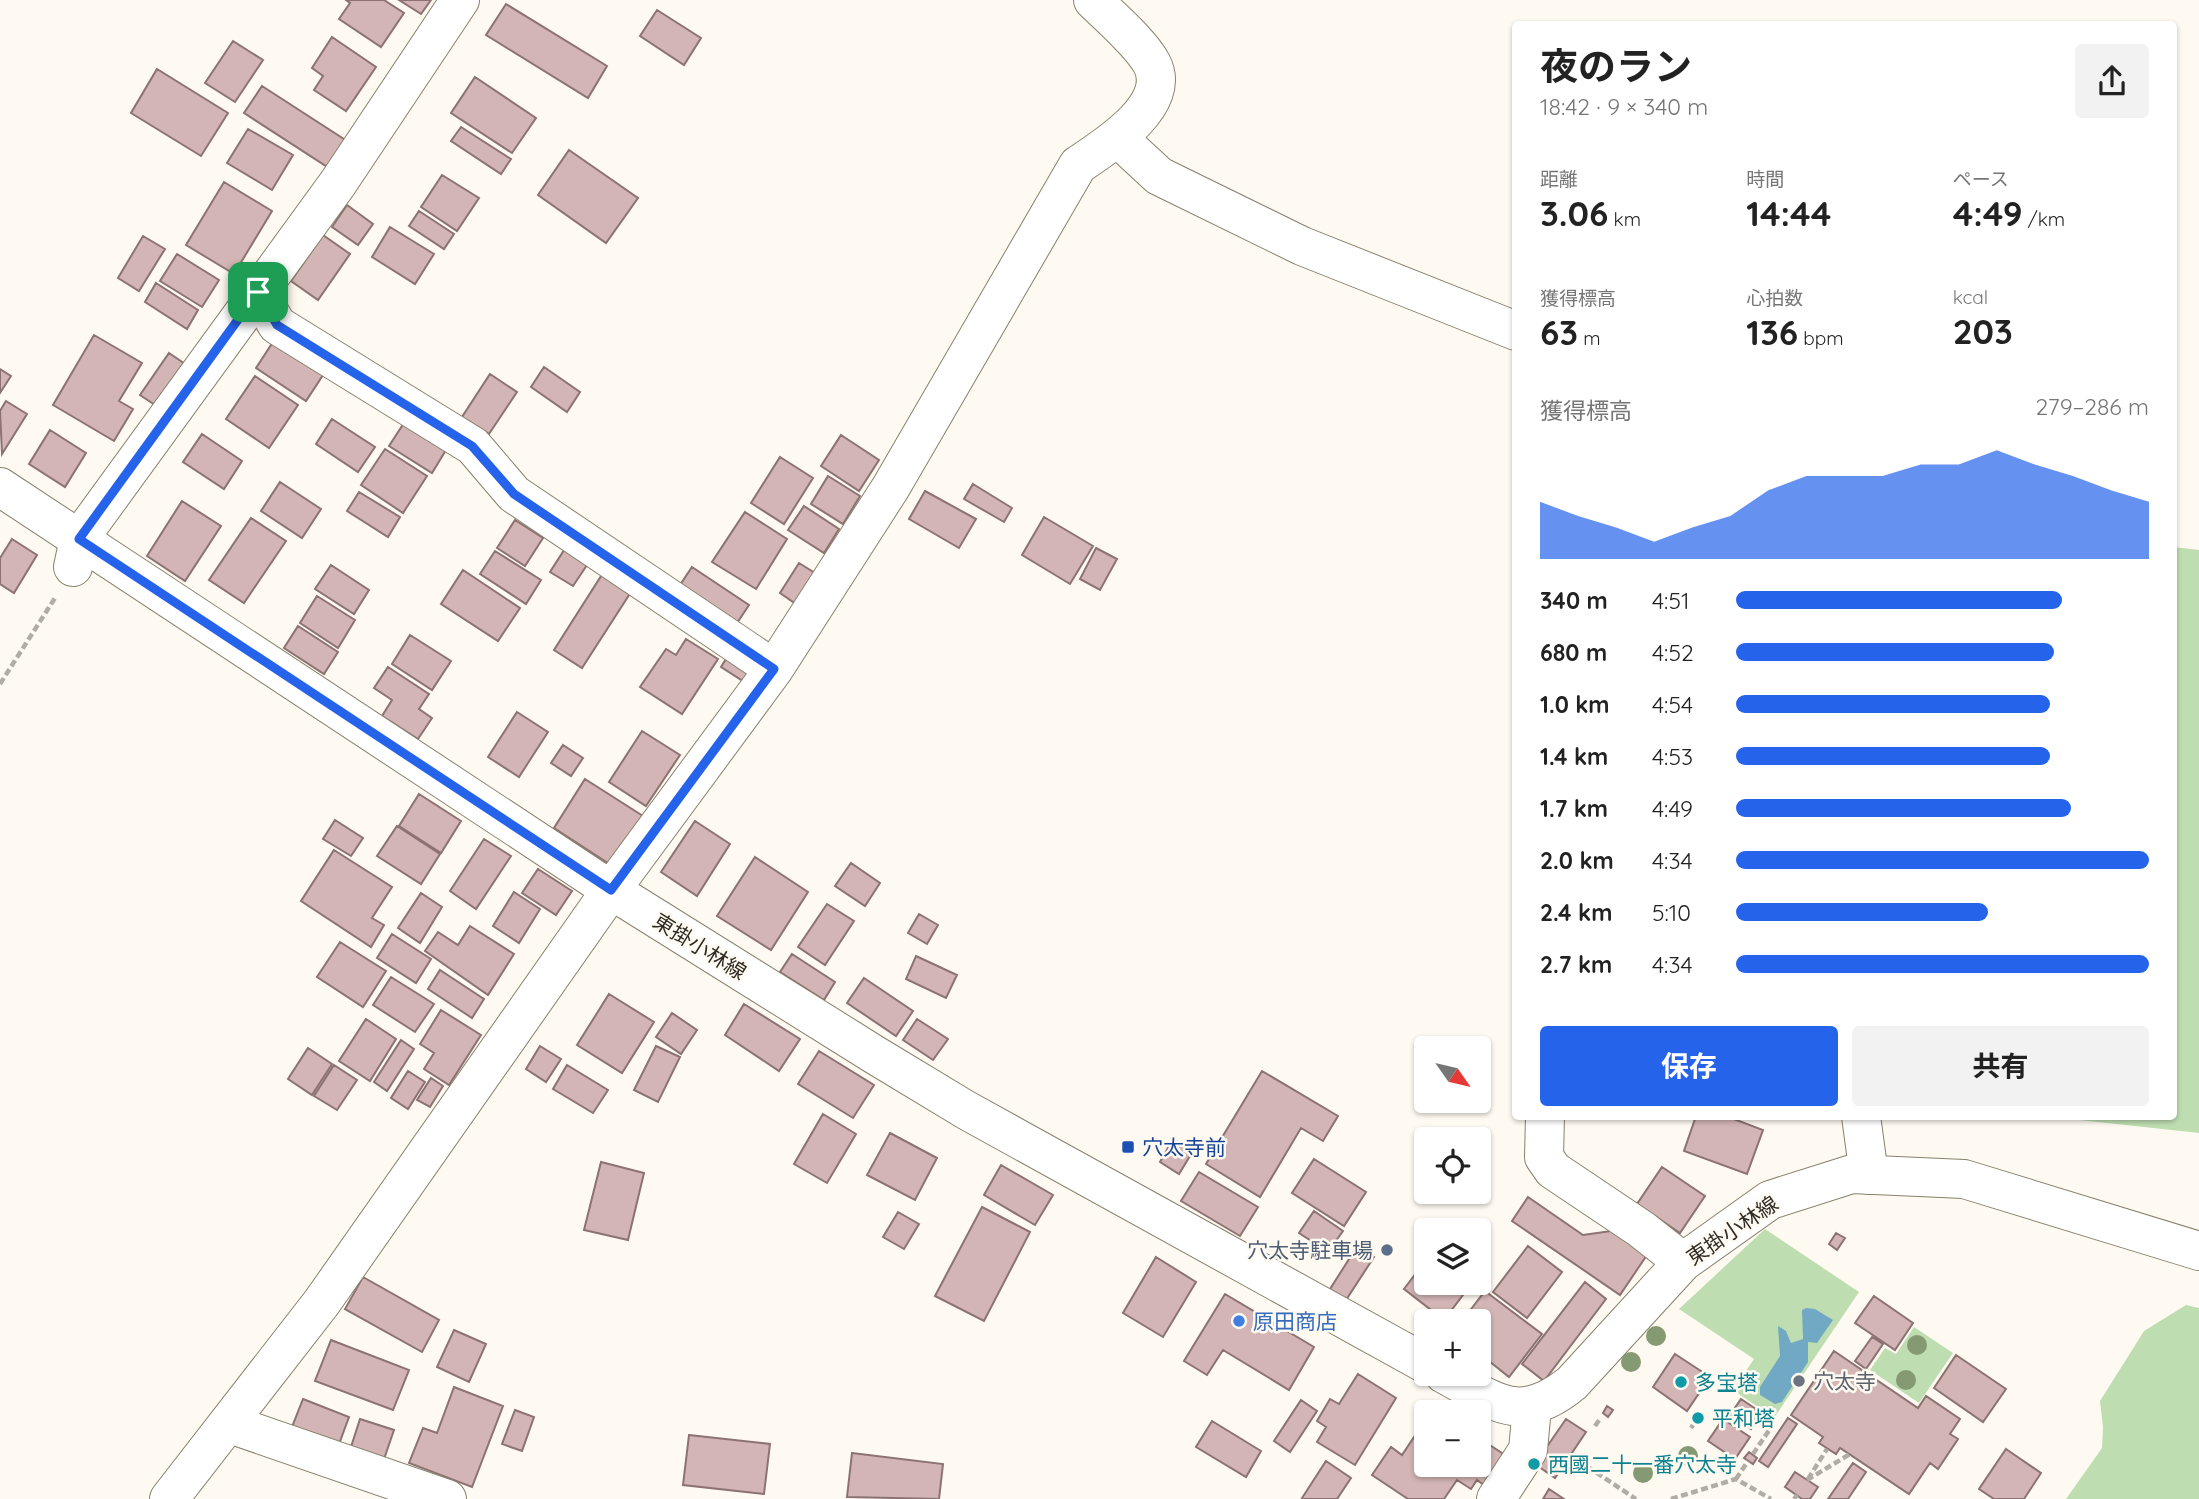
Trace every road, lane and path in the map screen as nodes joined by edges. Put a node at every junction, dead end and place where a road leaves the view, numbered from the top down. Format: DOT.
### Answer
graph roads {
  1 [pos="460,0"];
  2 [pos="1093,0"];
  3 [pos="1119,139"];
  4 [pos="258,292"];
  5 [pos="1512,329"];
  6 [pos="0,487"];
  7 [pos="76,553"];
  8 [pos="774,669"];
  9 [pos="0,684"];
  10 [pos="611,890"];
  11 [pos="1545,1120"];
  12 [pos="1862,1120"];
  13 [pos="1869,1175"];
  14 [pos="2199,1251"];
  15 [pos="1683,1262"];
  16 [pos="1414,1357"];
  17 [pos="1468,1386"];
  18 [pos="1532,1407"];
  19 [pos="1600,1419"];
  20 [pos="230,1424"];
  21 [pos="1595,1426"];
  22 [pos="1772,1426"];
  23 [pos="1828,1448"];
  24 [pos="1753,1454"];
  25 [pos="1850,1454"];
  26 [pos="1570,1455"];
  27 [pos="1748,1461"];
  28 [pos="1736,1479"];
  29 [pos="1629,1497"];
  30 [pos="169,1499"];
  31 [pos="447,1499"];
  32 [pos="1496,1499"];
  33 [pos="1636,1499"];
  34 [pos="1671,1499"];
  35 [pos="1771,1499"];
  1 -- 4 [label="street"];
  2 -- 3 [label="street"];
  3 -- 5 [label="street"];
  3 -- 8 [label="street"];
  4 -- 7 [label="street"];
  4 -- 8 [label="street"];
  6 -- 7 [label="street, 東掛小林線"];
  7 -- 9 [label="path"];
  7 -- 10 [label="street, 東掛小林線"];
  8 -- 10 [label="street"];
  10 -- 16 [label="street, 東掛小林線"];
  10 -- 20 [label="street"];
  11 -- 15 [label="street"];
  12 -- 13 [label="street"];
  13 -- 14 [label="street, 東掛小林線"];
  13 -- 15 [label="street, 東掛小林線"];
  15 -- 18 [label="street, 東掛小林線"];
  17 -- 18 [label="street"];
  18 -- 32 [label="street"];
  19 -- 21 [label="path"];
  20 -- 30 [label="street"];
  20 -- 31 [label="street"];
  22 -- 24 [label="path"];
  23 -- 25 [label="path"];
  26 -- 29 [label="path"];
  27 -- 28 [label="path"];
  28 -- 34 [label="path"];
  28 -- 35 [label="path"];
  29 -- 33 [label="path"];
}
